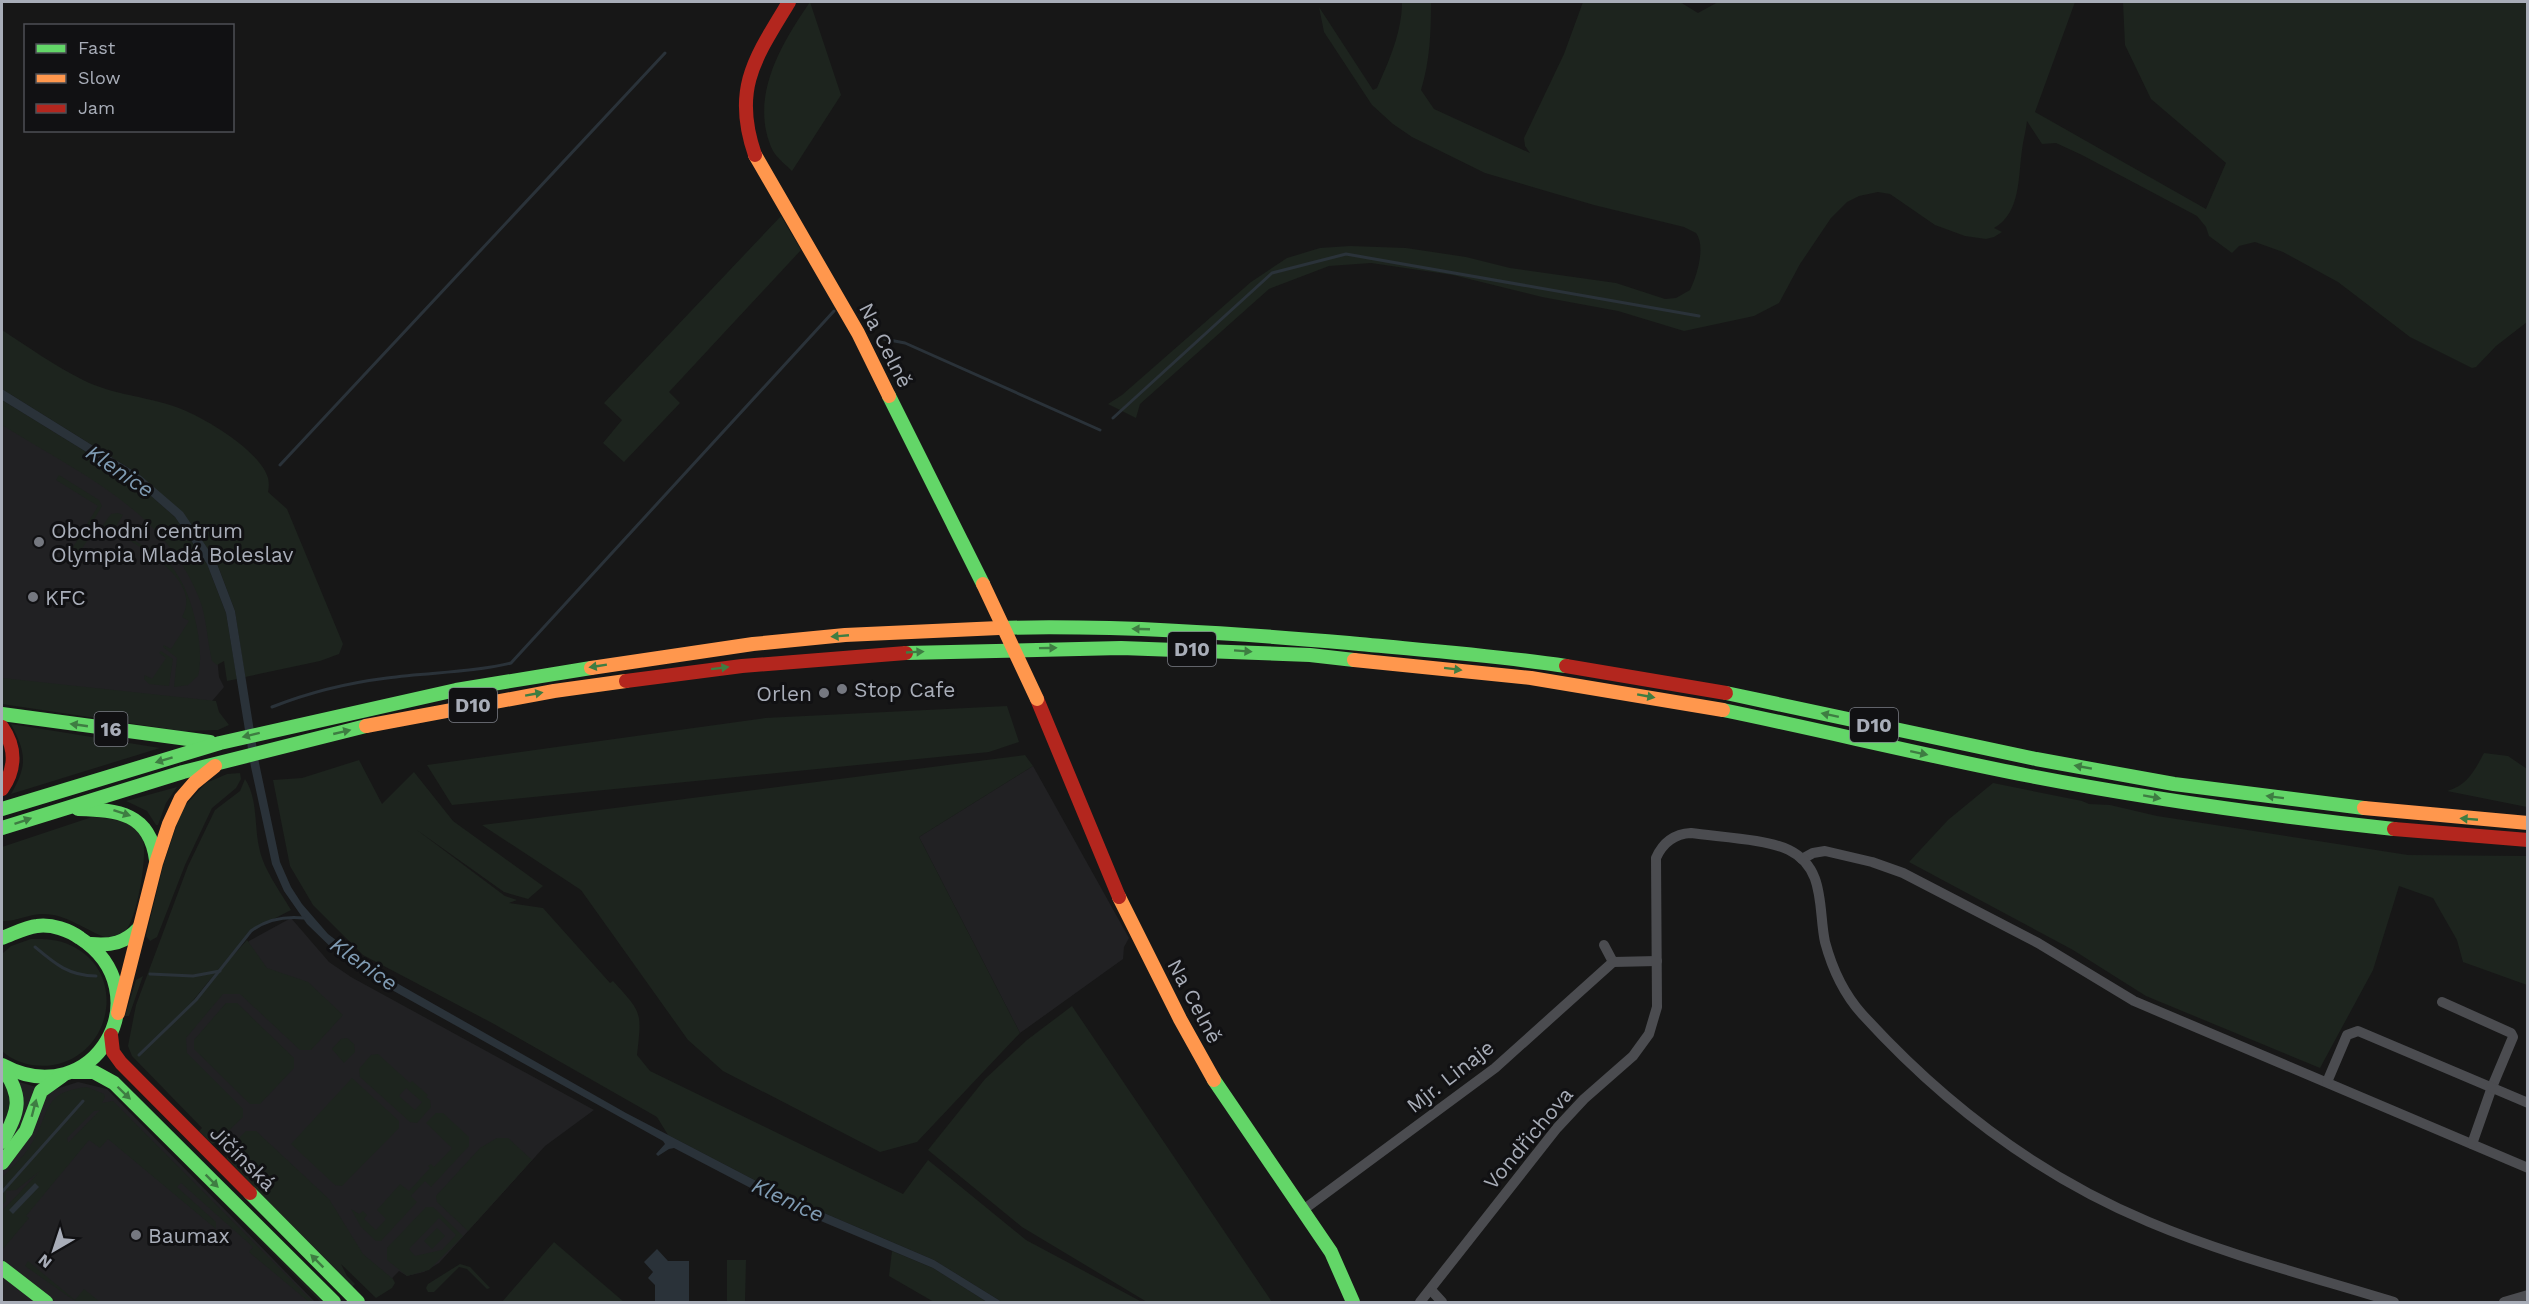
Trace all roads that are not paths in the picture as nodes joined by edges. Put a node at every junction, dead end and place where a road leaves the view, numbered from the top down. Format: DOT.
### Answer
graph roads {
  1 [pos="789,2"];
  2 [pos="2,714"];
  3 [pos="2,727"];
  4 [pos="220,743"];
  5 [pos="225,760"];
  6 [pos="2,789"];
  7 [pos="2,809"];
  8 [pos="44,813"];
  9 [pos="2528,823"];
  10 [pos="2,828"];
  11 [pos="2528,840"];
  12 [pos="1802,859"];
  13 [pos="156,863"];
  14 [pos="140,928"];
  15 [pos="5,934"];
  16 [pos="92,944"];
  17 [pos="1604,945"];
  18 [pos="1657,961"];
  19 [pos="1613,962"];
  20 [pos="2442,1002"];
  21 [pos="118,1012"];
  22 [pos="111,1035"];
  23 [pos="2,1066"];
  24 [pos="67,1074"];
  25 [pos="2327,1082"];
  26 [pos="2492,1087"];
  27 [pos="2528,1103"];
  28 [pos="2,1143"];
  29 [pos="2472,1144"];
  30 [pos="2,1163"];
  31 [pos="2528,1168"];
  32 [pos="1303,1210"];
  33 [pos="2,1267"];
  34 [pos="1431,1290"];
  35 [pos="2528,1295"];
  36 [pos="46,1302"];
  37 [pos="334,1302"];
  38 [pos="358,1302"];
  39 [pos="1353,1302"];
  40 [pos="1420,1302"];
  41 [pos="1442,1302"];
  42 [pos="2394,1302"];
  43 [pos="2504,1302"];
  1 -- 32 [label="main road, Na Celně, bridge"];
  4 -- 2 [label="main road, 16, one-way"];
  3 -- 6 [label="main road"];
  4 -- 7 [label="main road, D10, one-way"];
  9 -- 4 [label="main road, D10, one-way"];
  5 -- 8 [label="main road, D10"];
  5 -- 11 [label="main road, D10, one-way"];
  5 -- 13 [label="main road"];
  10 -- 8 [label="main road, D10, one-way"];
  8 -- 13 [label="main road, one-way"];
  12 -- 18 [label="street, Vondřichova"];
  12 -- 25 [label="street"];
  12 -- 42 [label="street"];
  13 -- 14 [label="main road"];
  14 -- 16 [label="main road"];
  14 -- 21 [label="main road"];
  15 -- 16 [label="main road"];
  16 -- 21 [label="main road"];
  17 -- 19 [label="street"];
  18 -- 19 [label="street"];
  18 -- 34 [label="street, Vondřichova"];
  19 -- 32 [label="street, Mjr. Linaje"];
  20 -- 26 [label="street"];
  21 -- 22 [label="main road"];
  22 -- 24 [label="main road"];
  38 -- 22 [label="main road, Jičínská, one-way"];
  23 -- 24 [label="main road, Jičínská"];
  23 -- 28 [label="main road"];
  30 -- 24 [label="main road, one-way"];
  24 -- 37 [label="main road, Jičínská, one-way"];
  25 -- 26 [label="street"];
  25 -- 29 [label="street"];
  26 -- 27 [label="street"];
  26 -- 29 [label="street"];
  29 -- 31 [label="street"];
  32 -- 39 [label="main road, Na Celně"];
  33 -- 36 [label="main road"];
  34 -- 40 [label="street, Vondřichova"];
  34 -- 41 [label="street"];
  35 -- 43 [label="street"];
}
